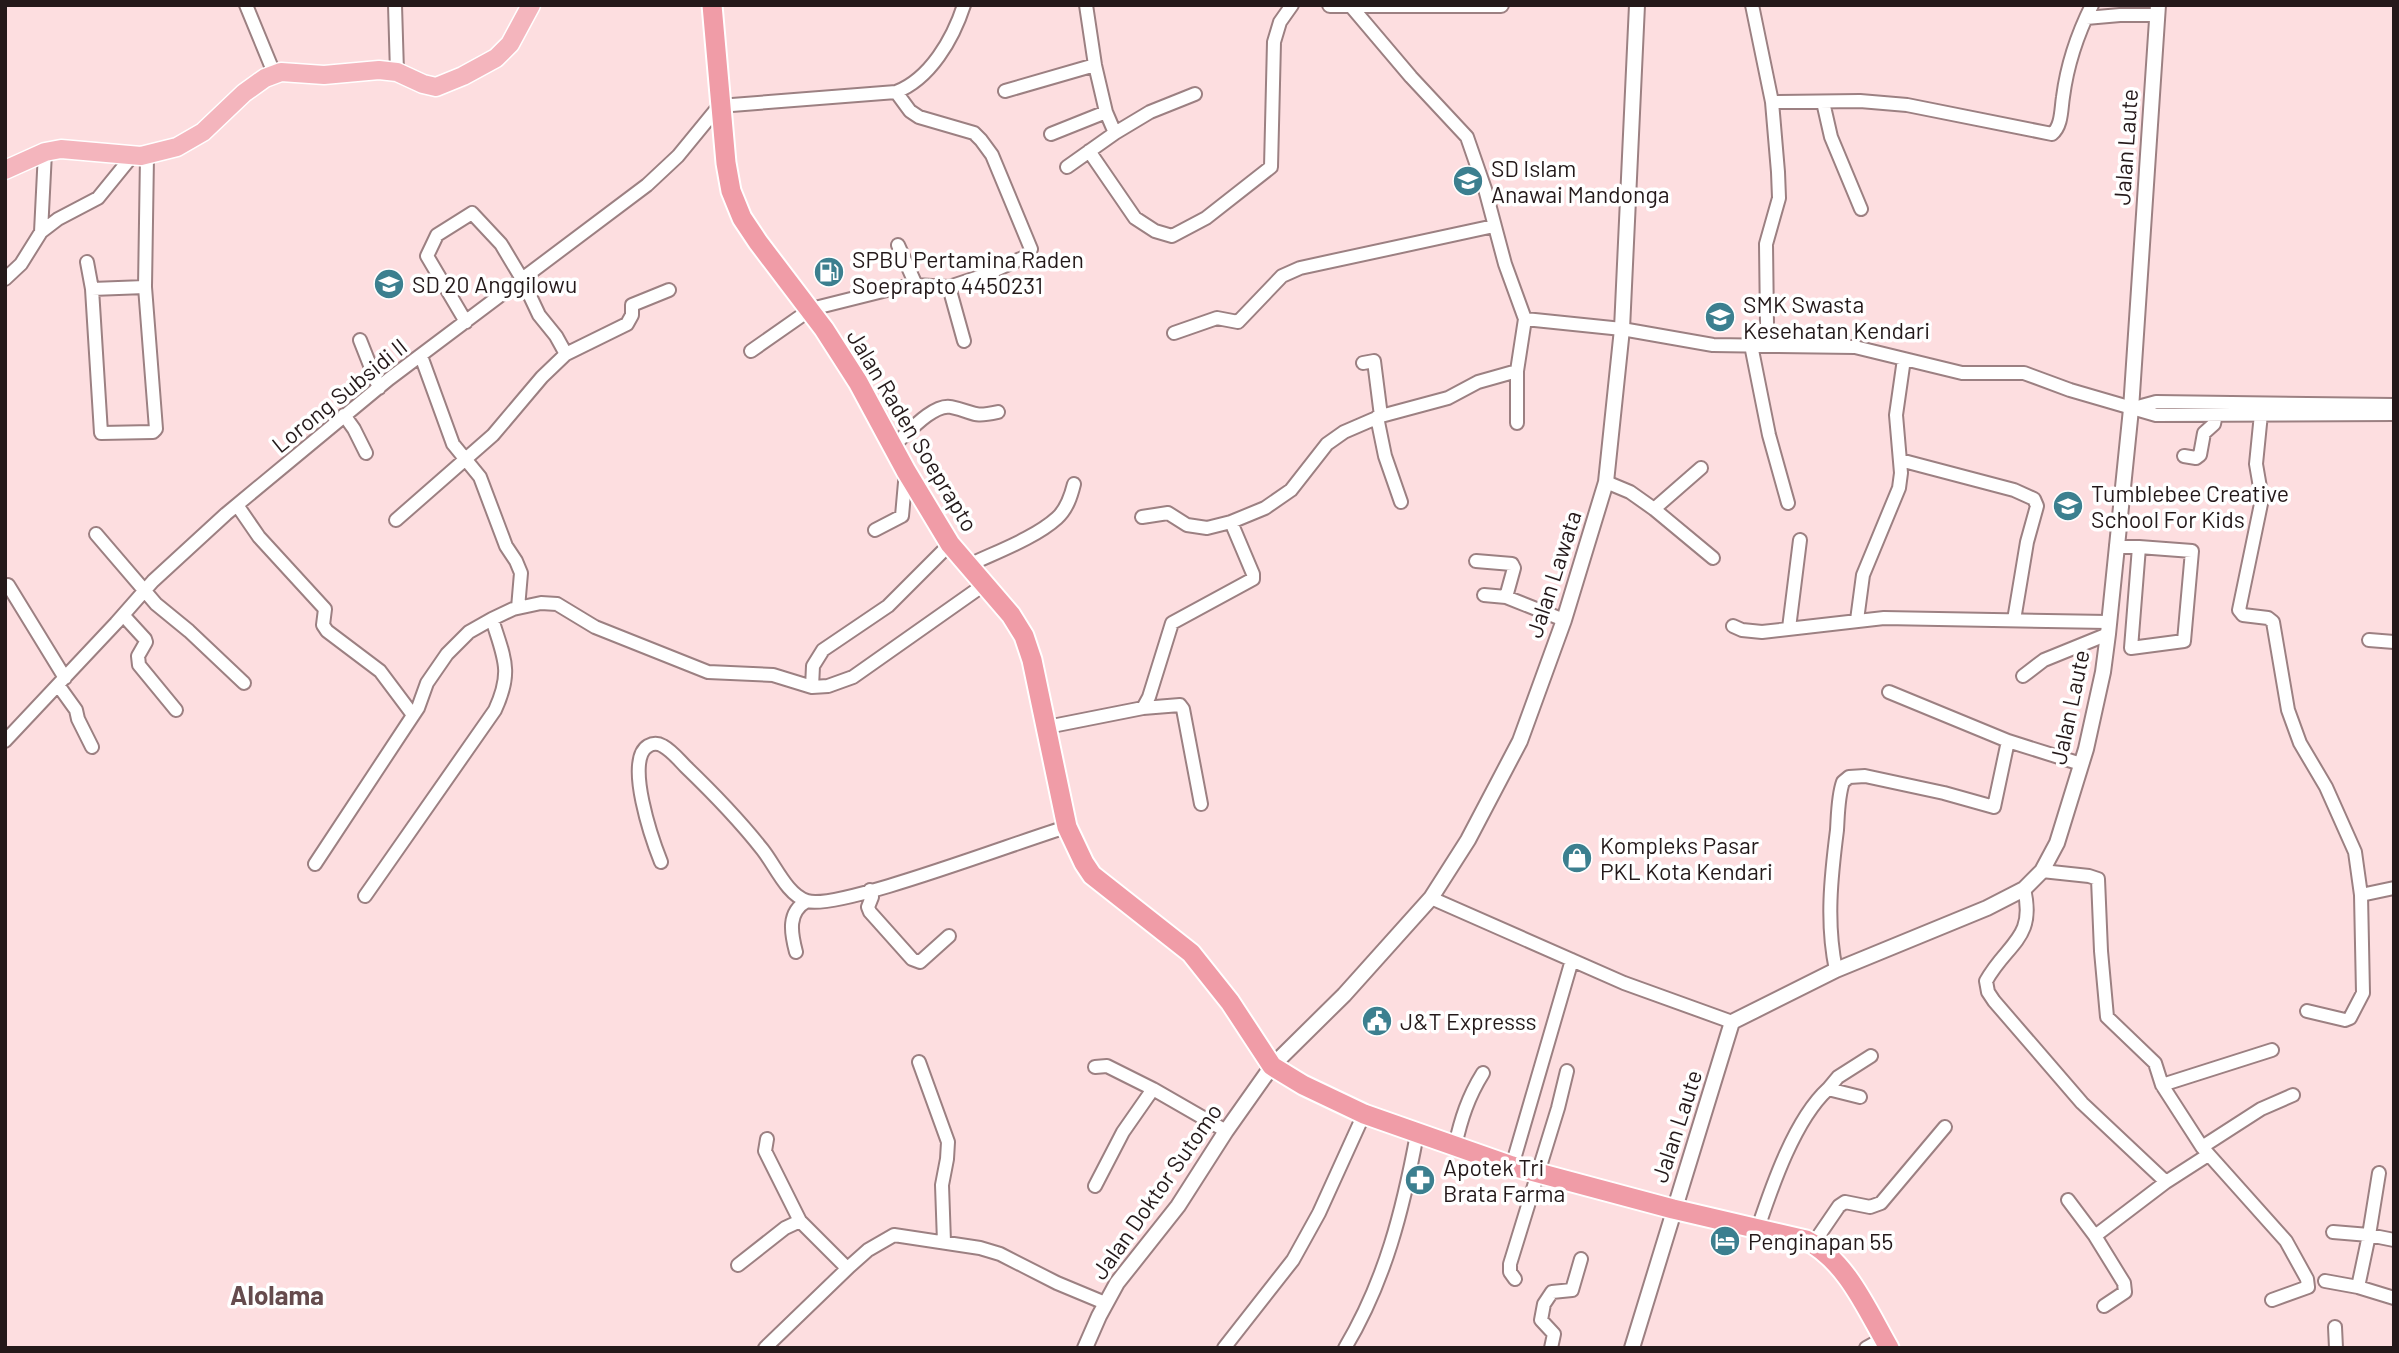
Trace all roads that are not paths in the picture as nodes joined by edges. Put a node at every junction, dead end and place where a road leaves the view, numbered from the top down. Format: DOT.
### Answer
graph roads {
  1 [pos="246,5"];
  2 [pos="395,5"];
  3 [pos="531,5"];
  4 [pos="712,5"];
  5 [pos="964,5"];
  6 [pos="1086,5"];
  7 [pos="1292,5"];
  8 [pos="1330,5"];
  9 [pos="1501,5"];
  10 [pos="1637,5"];
  11 [pos="1752,5"];
  12 [pos="2092,5"];
  13 [pos="1350,6"];
  14 [pos="2157,10"];
  15 [pos="2086,18"];
  16 [pos="1095,65"];
  17 [pos="397,72"];
  18 [pos="274,73"];
  19 [pos="1006,91"];
  20 [pos="896,92"];
  21 [pos="1195,93"];
  22 [pos="1772,102"];
  23 [pos="1823,102"];
  24 [pos="719,106"];
  25 [pos="1106,112"];
  26 [pos="1115,133"];
  27 [pos="1051,134"];
  28 [pos="1089,151"];
  29 [pos="45,152"];
  30 [pos="140,155"];
  31 [pos="1067,167"];
  32 [pos="5,170"];
  33 [pos="1861,209"];
  34 [pos="1494,226"];
  35 [pos="41,232"];
  36 [pos="898,245"];
  37 [pos="87,261"];
  38 [pos="5,279"];
  39 [pos="522,279"];
  40 [pos="916,285"];
  41 [pos="145,287"];
  42 [pos="948,287"];
  43 [pos="92,289"];
  44 [pos="669,290"];
  45 [pos="811,309"];
  46 [pos="1525,319"];
  47 [pos="466,321"];
  48 [pos="1622,329"];
  49 [pos="1174,333"];
  50 [pos="360,340"];
  51 [pos="964,341"];
  52 [pos="1757,345"];
  53 [pos="751,351"];
  54 [pos="566,354"];
  55 [pos="421,356"];
  56 [pos="1904,359"];
  57 [pos="1363,363"];
  58 [pos="1517,371"];
  59 [pos="379,388"];
  60 [pos="2394,405"];
  61 [pos="2131,409"];
  62 [pos="998,412"];
  63 [pos="2216,414"];
  64 [pos="2261,414"];
  65 [pos="2394,414"];
  66 [pos="344,415"];
  67 [pos="1379,417"];
  68 [pos="1517,423"];
  69 [pos="892,446"];
  70 [pos="366,453"];
  71 [pos="2184,456"];
  72 [pos="465,460"];
  73 [pos="1900,460"];
  74 [pos="1701,468"];
  75 [pos="906,471"];
  76 [pos="1606,482"];
  77 [pos="1074,484"];
  78 [pos="1401,502"];
  79 [pos="1788,503"];
  80 [pos="237,505"];
  81 [pos="1654,509"];
  82 [pos="1142,517"];
  83 [pos="396,520"];
  84 [pos="1231,522"];
  85 [pos="875,530"];
  86 [pos="96,534"];
  87 [pos="1800,540"];
  88 [pos="950,544"];
  89 [pos="2116,552"];
  90 [pos="2139,554"];
  91 [pos="1713,558"];
  92 [pos="1476,561"];
  93 [pos="969,565"];
  94 [pos="985,584"];
  95 [pos="8,585"];
  96 [pos="146,590"];
  97 [pos="1483,595"];
  98 [pos="1506,597"];
  99 [pos="518,608"];
  100 [pos="123,615"];
  101 [pos="492,619"];
  102 [pos="1564,620"];
  103 [pos="1857,620"];
  104 [pos="2014,620"];
  105 [pos="1733,626"];
  106 [pos="1789,628"];
  107 [pos="2108,628"];
  108 [pos="2369,640"];
  109 [pos="2394,642"];
  110 [pos="2023,676"];
  111 [pos="61,681"];
  112 [pos="244,683"];
  113 [pos="812,687"];
  114 [pos="1889,692"];
  115 [pos="1143,708"];
  116 [pos="176,710"];
  117 [pos="413,715"];
  118 [pos="1047,727"];
  119 [pos="5,741"];
  120 [pos="2008,741"];
  121 [pos="92,747"];
  122 [pos="2081,764"];
  123 [pos="1201,804"];
  124 [pos="1067,827"];
  125 [pos="661,862"];
  126 [pos="315,864"];
  127 [pos="2042,871"];
  128 [pos="2394,888"];
  129 [pos="2024,889"];
  130 [pos="870,890"];
  131 [pos="2361,895"];
  132 [pos="365,896"];
  133 [pos="1431,898"];
  134 [pos="807,901"];
  135 [pos="949,936"];
  136 [pos="796,952"];
  137 [pos="1572,960"];
  138 [pos="1836,970"];
  139 [pos="2307,1011"];
  140 [pos="1732,1022"];
  141 [pos="2272,1050"];
  142 [pos="1871,1056"];
  143 [pos="919,1062"];
  144 [pos="1272,1066"];
  145 [pos="1095,1067"];
  146 [pos="1567,1071"];
  147 [pos="1483,1073"];
  148 [pos="2162,1086"];
  149 [pos="1153,1089"];
  150 [pos="1828,1090"];
  151 [pos="2293,1095"];
  152 [pos="1860,1097"];
  153 [pos="1364,1114"];
  154 [pos="1945,1127"];
  155 [pos="1226,1131"];
  156 [pos="1417,1134"];
  157 [pos="767,1139"];
  158 [pos="1455,1146"];
  159 [pos="2205,1151"];
  160 [pos="1512,1166"];
  161 [pos="2379,1173"];
  162 [pos="1539,1174"];
  163 [pos="2166,1182"];
  164 [pos="1095,1186"];
  165 [pos="2068,1200"];
  166 [pos="1673,1209"];
  167 [pos="800,1221"];
  168 [pos="1758,1228"];
  169 [pos="2333,1232"];
  170 [pos="2095,1236"];
  171 [pos="2369,1236"];
  172 [pos="2394,1240"];
  173 [pos="944,1242"];
  174 [pos="1813,1244"];
  175 [pos="1581,1259"];
  176 [pos="738,1265"];
  177 [pos="848,1268"];
  178 [pos="1515,1279"];
  179 [pos="2325,1281"];
  180 [pos="2358,1287"];
  181 [pos="2394,1298"];
  182 [pos="2272,1300"];
  183 [pos="1105,1303"];
  184 [pos="2104,1306"];
  185 [pos="2335,1327"];
  186 [pos="1887,1343"];
  187 [pos="771,1346"];
  188 [pos="1085,1348"];
  189 [pos="1224,1348"];
  190 [pos="1345,1348"];
  191 [pos="1551,1348"];
  192 [pos="1632,1348"];
  193 [pos="1866,1348"];
  194 [pos="2336,1348"];
  1 -- 18 [label="street"];
  2 -- 17 [label="street"];
  3 -- 17 [label="main road"];
  4 -- 24 [label="highway, Jalan Raden Soeprapto"];
  5 -- 20 [label="street"];
  6 -- 16 [label="street"];
  7 -- 28 [label="street"];
  8 -- 13 [label="street"];
  9 -- 13 [label="street"];
  10 -- 48 [label="street, Jalan Lawata"];
  11 -- 22 [label="street"];
  12 -- 15 [label="street"];
  13 -- 34 [label="street"];
  14 -- 15 [label="street"];
  14 -- 61 [label="street, Jalan Laute"];
  15 -- 23 [label="street"];
  16 -- 19 [label="street"];
  16 -- 25 [label="street"];
  17 -- 18 [label="main road"];
  18 -- 30 [label="main road"];
  20 -- 24 [label="street"];
  20 -- 42 [label="street"];
  21 -- 26 [label="street"];
  22 -- 23 [label="street"];
  22 -- 52 [label="street"];
  23 -- 33 [label="street"];
  24 -- 39 [label="street, Lorong Subsidi II"];
  24 -- 45 [label="highway, Jalan Raden Soeprapto"];
  25 -- 26 [label="street"];
  25 -- 27 [label="street"];
  26 -- 28 [label="street"];
  28 -- 31 [label="street"];
  29 -- 30 [label="main road"];
  29 -- 32 [label="main road"];
  29 -- 35 [label="street"];
  30 -- 35 [label="street"];
  30 -- 41 [label="street"];
  34 -- 46 [label="street"];
  34 -- 49 [label="street"];
  35 -- 38 [label="street"];
  36 -- 40 [label="street"];
  37 -- 43 [label="street"];
  39 -- 47 [label="street, Lorong Subsidi II"];
  39 -- 47 [label="street"];
  39 -- 54 [label="street"];
  40 -- 42 [label="street"];
  40 -- 45 [label="street"];
  41 -- 43 [label="street"];
  41 -- 43 [label="street"];
  42 -- 51 [label="street"];
  44 -- 54 [label="street"];
  45 -- 53 [label="street"];
  45 -- 69 [label="highway, Jalan Raden Soeprapto"];
  46 -- 48 [label="street"];
  46 -- 58 [label="street"];
  47 -- 55 [label="street, Lorong Subsidi II"];
  48 -- 52 [label="street"];
  48 -- 76 [label="street, Jalan Lawata"];
  50 -- 59 [label="street"];
  52 -- 56 [label="street"];
  52 -- 79 [label="street"];
  54 -- 72 [label="street"];
  55 -- 59 [label="street, Lorong Subsidi II"];
  55 -- 72 [label="street"];
  56 -- 61 [label="street"];
  56 -- 73 [label="street"];
  57 -- 67 [label="street"];
  58 -- 67 [label="street"];
  58 -- 68 [label="street"];
  59 -- 66 [label="street, Lorong Subsidi II"];
  60 -- 61 [label="street"];
  61 -- 63 [label="street"];
  61 -- 89 [label="street, Jalan Laute"];
  62 -- 69 [label="street"];
  63 -- 64 [label="street"];
  63 -- 71 [label="street"];
  64 -- 65 [label="street"];
  64 -- 131 [label="street"];
  66 -- 70 [label="street"];
  66 -- 80 [label="street, Lorong Subsidi II"];
  67 -- 78 [label="street"];
  67 -- 84 [label="street"];
  69 -- 75 [label="highway, Jalan Raden Soeprapto"];
  72 -- 83 [label="street"];
  72 -- 99 [label="street"];
  73 -- 103 [label="street"];
  73 -- 104 [label="street"];
  74 -- 81 [label="street"];
  75 -- 85 [label="street"];
  75 -- 88 [label="highway, Jalan Raden Soeprapto"];
  76 -- 81 [label="street"];
  76 -- 102 [label="street, Jalan Lawata"];
  77 -- 93 [label="street"];
  80 -- 96 [label="street, Lorong Subsidi II"];
  80 -- 117 [label="street"];
  81 -- 91 [label="street"];
  82 -- 84 [label="street"];
  84 -- 115 [label="street"];
  86 -- 96 [label="street"];
  87 -- 106 [label="street"];
  88 -- 93 [label="highway, Jalan Raden Soeprapto"];
  88 -- 113 [label="street"];
  89 -- 90 [label="street"];
  89 -- 107 [label="street, Jalan Laute"];
  90 -- 90 [label="street"];
  92 -- 98 [label="street"];
  93 -- 94 [label="highway, Jalan Raden Soeprapto"];
  94 -- 113 [label="street"];
  94 -- 118 [label="highway, Jalan Raden Soeprapto"];
  95 -- 111 [label="street"];
  96 -- 100 [label="street, Lorong Subsidi II"];
  96 -- 112 [label="street"];
  97 -- 98 [label="street"];
  98 -- 102 [label="street"];
  99 -- 101 [label="street"];
  99 -- 113 [label="street"];
  100 -- 111 [label="street, Lorong Subsidi II"];
  100 -- 116 [label="street"];
  101 -- 117 [label="street"];
  101 -- 132 [label="street"];
  102 -- 133 [label="street, Jalan Lawata"];
  103 -- 104 [label="street"];
  103 -- 106 [label="street"];
  104 -- 107 [label="street"];
  105 -- 106 [label="street"];
  107 -- 110 [label="street"];
  107 -- 122 [label="street, Jalan Laute"];
  108 -- 109 [label="street"];
  111 -- 119 [label="street, Lorong Subsidi II"];
  111 -- 121 [label="street"];
  114 -- 120 [label="street"];
  115 -- 118 [label="street"];
  115 -- 123 [label="street"];
  117 -- 126 [label="street"];
  118 -- 124 [label="highway, Jalan Raden Soeprapto"];
  120 -- 122 [label="street"];
  120 -- 138 [label="street"];
  122 -- 127 [label="street, Jalan Laute"];
  124 -- 130 [label="street"];
  124 -- 144 [label="highway, Jalan Raden Soeprapto"];
  125 -- 134 [label="street"];
  127 -- 129 [label="street, Jalan Laute"];
  127 -- 148 [label="street"];
  128 -- 131 [label="street"];
  129 -- 138 [label="street, Jalan Laute"];
  129 -- 163 [label="street"];
  130 -- 134 [label="street"];
  130 -- 135 [label="street"];
  131 -- 139 [label="street"];
  133 -- 137 [label="street"];
  133 -- 144 [label="street, Jalan Lawata"];
  134 -- 136 [label="street"];
  137 -- 140 [label="street"];
  137 -- 160 [label="street"];
  138 -- 140 [label="street, Jalan Laute"];
  140 -- 166 [label="street, Jalan Laute"];
  141 -- 148 [label="street"];
  142 -- 150 [label="street"];
  143 -- 173 [label="street"];
  144 -- 153 [label="highway, Jalan Raden Soeprapto"];
  144 -- 155 [label="street, Jalan Doktor Sutomo"];
  145 -- 149 [label="street"];
  146 -- 162 [label="street"];
  147 -- 158 [label="street"];
  148 -- 159 [label="street"];
  149 -- 155 [label="street"];
  149 -- 164 [label="street"];
  150 -- 152 [label="street"];
  150 -- 168 [label="street"];
  151 -- 159 [label="street"];
  153 -- 156 [label="highway, Jalan Raden Soeprapto"];
  153 -- 189 [label="street"];
  154 -- 174 [label="street"];
  155 -- 183 [label="street, Jalan Doktor Sutomo"];
  156 -- 158 [label="highway, Jalan Raden Soeprapto"];
  156 -- 190 [label="street"];
  157 -- 167 [label="street"];
  158 -- 160 [label="highway, Jalan Raden Soeprapto"];
  159 -- 163 [label="street"];
  159 -- 182 [label="street"];
  160 -- 162 [label="highway, Jalan Raden Soeprapto"];
  161 -- 171 [label="street"];
  162 -- 166 [label="highway, Jalan Raden Soeprapto"];
  162 -- 178 [label="street"];
  163 -- 170 [label="street"];
  165 -- 170 [label="street"];
  166 -- 168 [label="highway, Jalan Raden Soeprapto"];
  166 -- 192 [label="street, Jalan Laute"];
  167 -- 176 [label="street"];
  167 -- 177 [label="street"];
  168 -- 174 [label="highway, Jalan Raden Soeprapto"];
  169 -- 171 [label="street"];
  170 -- 184 [label="street"];
  171 -- 172 [label="street"];
  171 -- 180 [label="street"];
  173 -- 177 [label="street"];
  173 -- 183 [label="street"];
  174 -- 186 [label="highway, Jalan Raden Soeprapto"];
  175 -- 191 [label="street"];
  177 -- 187 [label="street"];
  179 -- 180 [label="street"];
  180 -- 181 [label="street"];
  183 -- 188 [label="street, Jalan Doktor Sutomo"];
  185 -- 194 [label="street"];
  186 -- 193 [label="street"];
}
